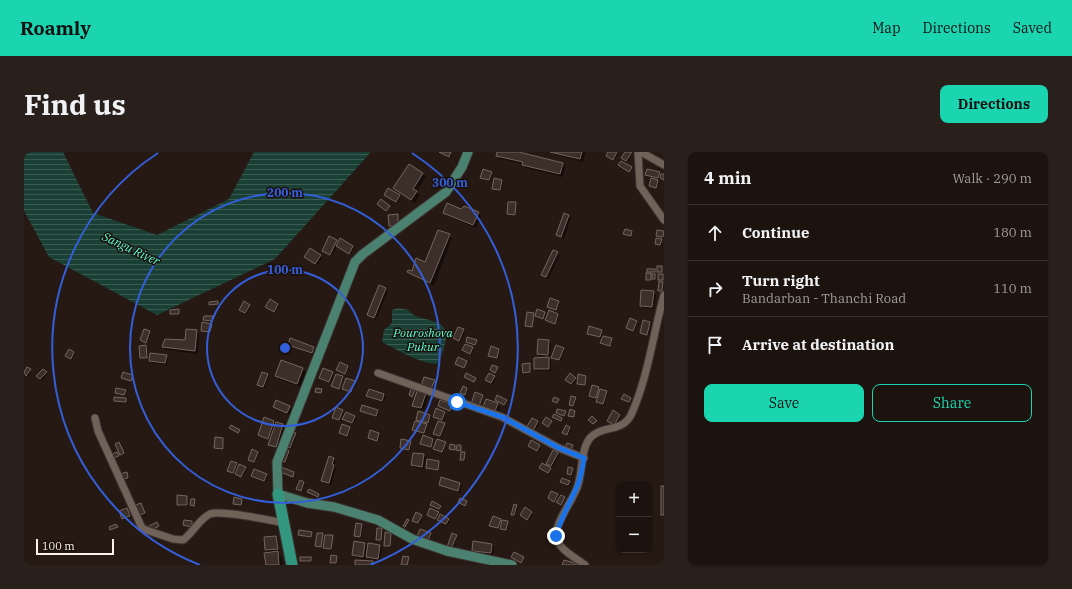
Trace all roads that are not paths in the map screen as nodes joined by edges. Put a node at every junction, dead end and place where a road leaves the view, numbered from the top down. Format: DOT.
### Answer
graph roads {
  1 [pos="468,152"];
  2 [pos="640,152"];
  3 [pos="664,165"];
  4 [pos="664,220"];
  5 [pos="664,295"];
  6 [pos="378,373"];
  7 [pos="95,418"];
  8 [pos="584,458"];
  9 [pos="278,494"];
  10 [pos="284,522"];
  11 [pos="292,565"];
  12 [pos="512,565"];
  13 [pos="585,565"];
  1 -- 9 [label="main road"];
  2 -- 3 [label="street"];
  2 -- 4 [label="street"];
  5 -- 8 [label="street"];
  6 -- 8 [label="street"];
  7 -- 10 [label="street"];
  8 -- 13 [label="street"];
  9 -- 10 [label="highway"];
  9 -- 12 [label="main road"];
  10 -- 11 [label="highway"];
}
